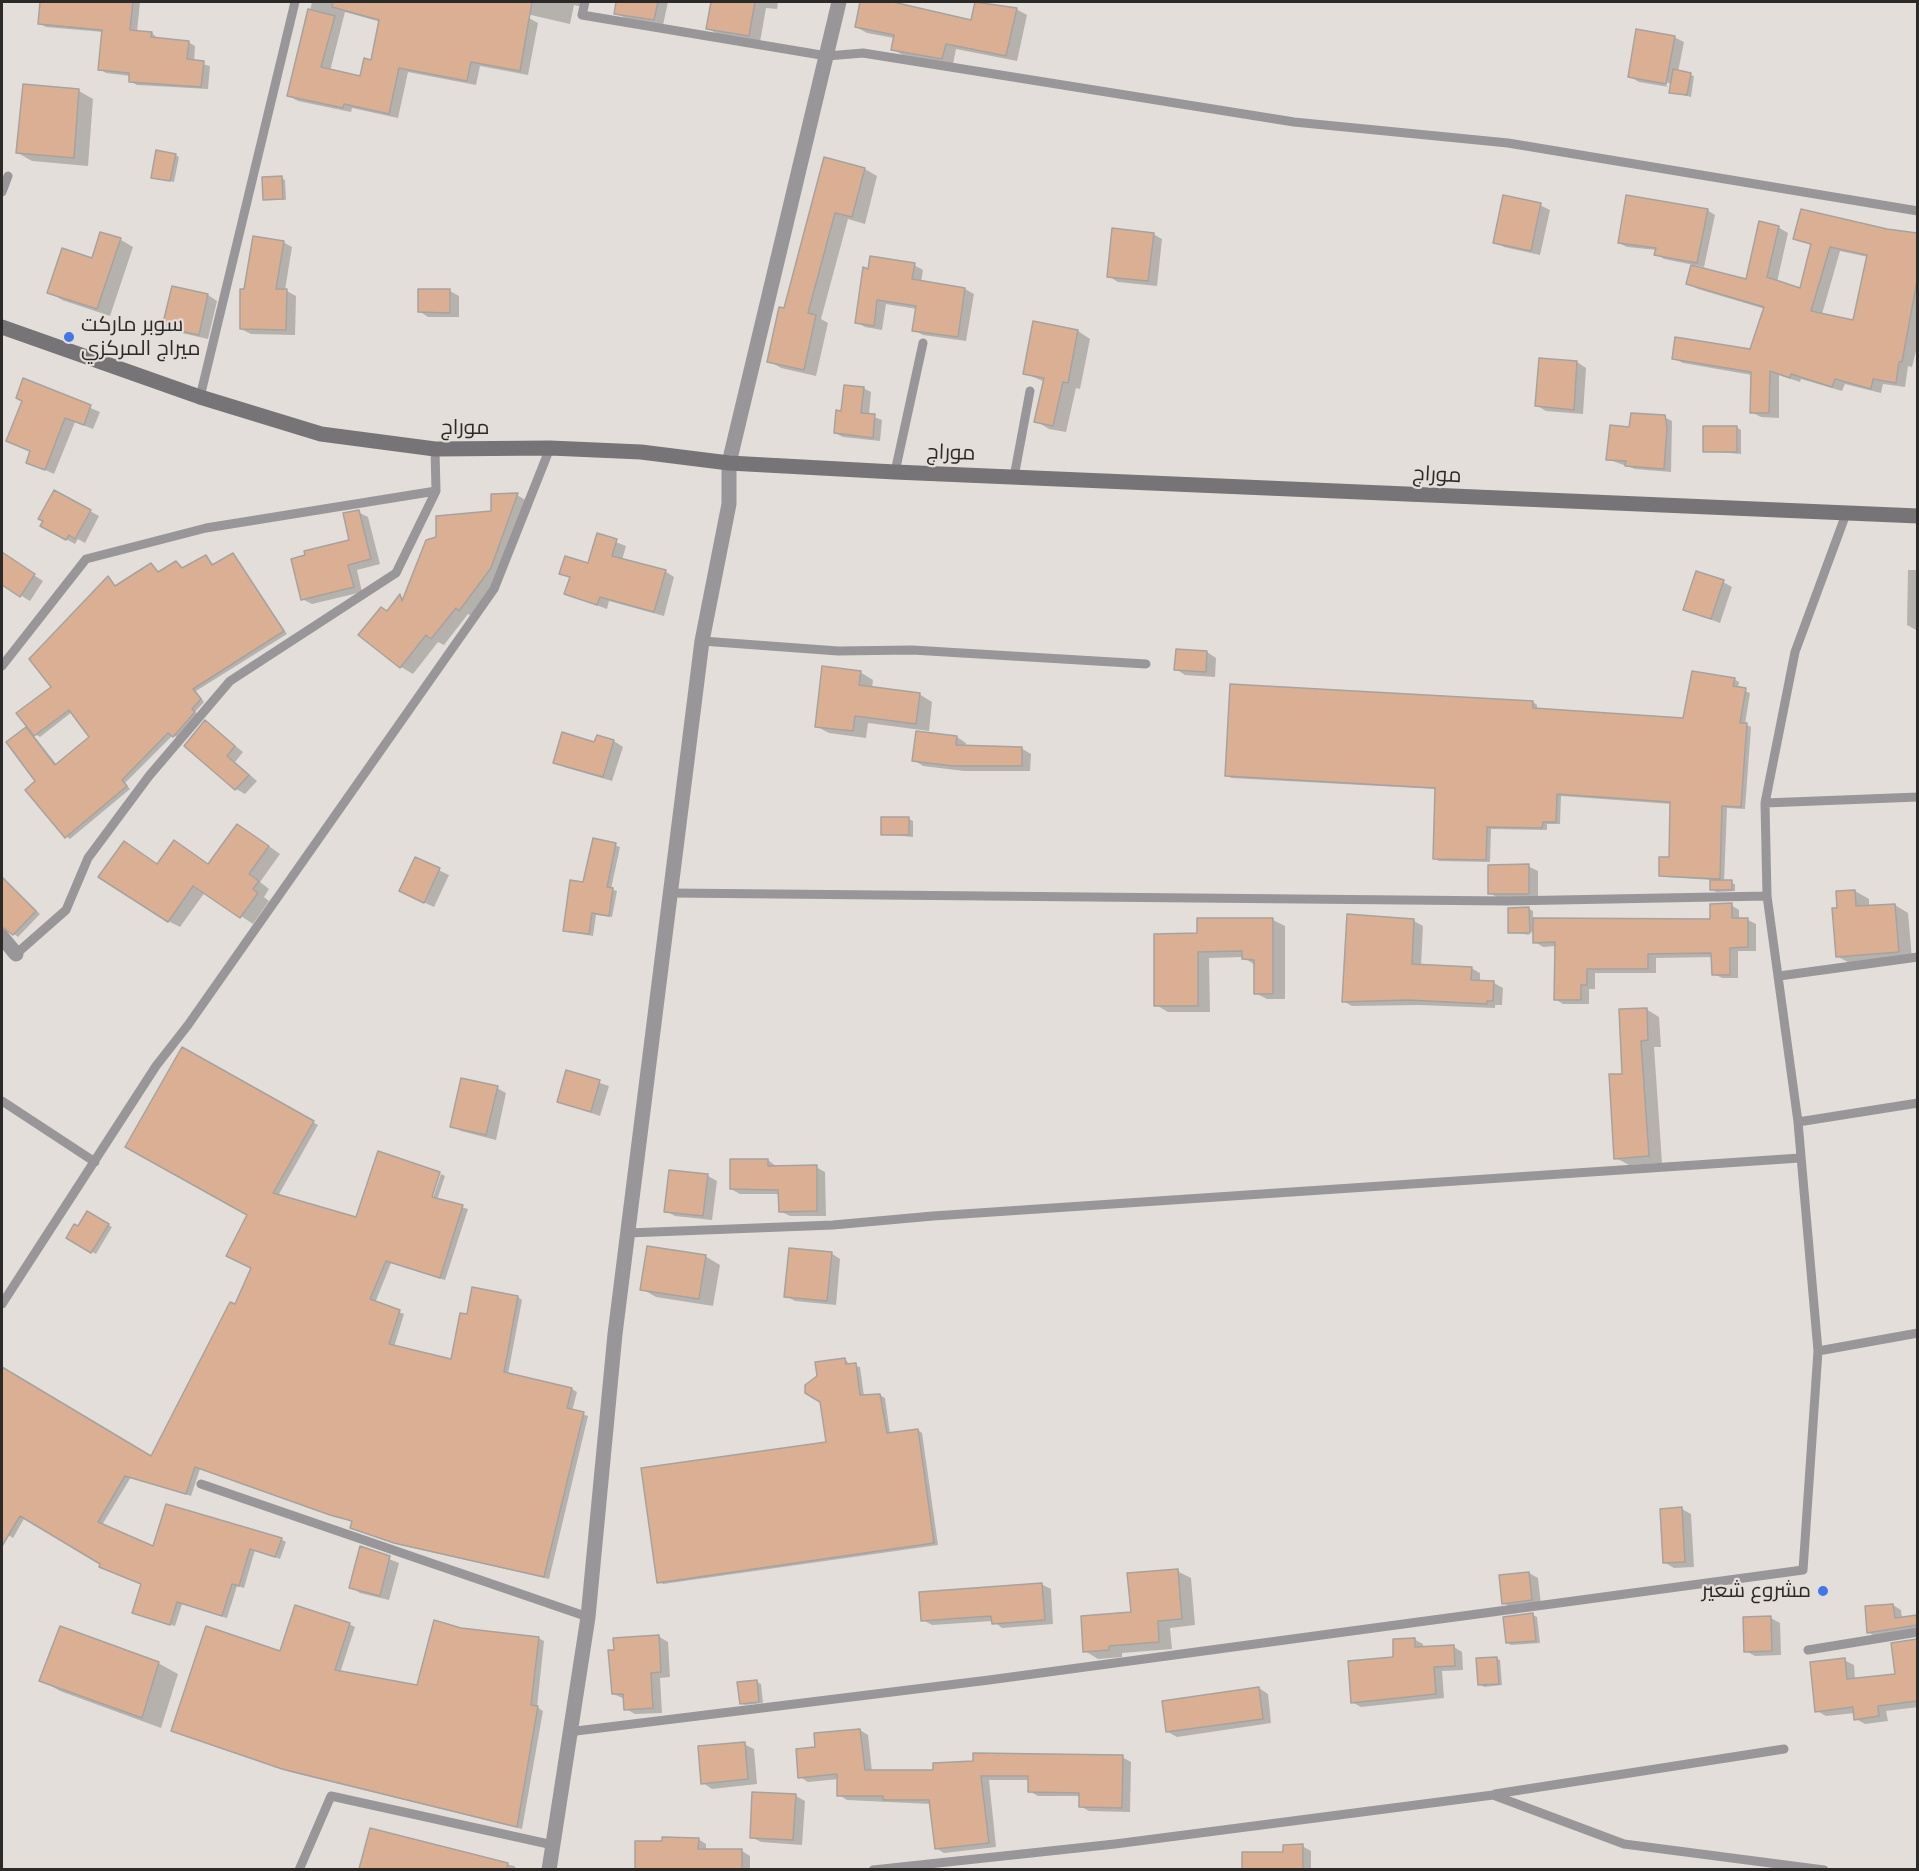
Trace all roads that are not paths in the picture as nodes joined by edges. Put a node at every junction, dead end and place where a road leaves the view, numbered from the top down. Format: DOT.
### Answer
graph roads {
  1 [pos="295,2"];
  2 [pos="585,2"];
  3 [pos="839,2"];
  4 [pos="827,56"];
  5 [pos="8,177"];
  6 [pos="2,192"];
  7 [pos="1917,211"];
  8 [pos="2,327"];
  9 [pos="923,343"];
  10 [pos="1030,391"];
  11 [pos="200,397"];
  12 [pos="550,448"];
  13 [pos="435,449"];
  14 [pos="729,463"];
  15 [pos="895,472"];
  16 [pos="1014,477"];
  17 [pos="436,491"];
  18 [pos="1846,514"];
  19 [pos="1917,516"];
  20 [pos="702,641"];
  21 [pos="1146,664"];
  22 [pos="2,666"];
  23 [pos="1917,797"];
  24 [pos="1765,803"];
  25 [pos="672,893"];
  26 [pos="1767,896"];
  27 [pos="2,937"];
  28 [pos="16,954"];
  29 [pos="1917,957"];
  30 [pos="1779,976"];
  31 [pos="2,1101"];
  32 [pos="1917,1103"];
  33 [pos="1798,1122"];
  34 [pos="1800,1158"];
  35 [pos="95,1162"];
  36 [pos="628,1233"];
  37 [pos="2,1304"];
  38 [pos="1917,1333"];
  39 [pos="1818,1351"];
  40 [pos="201,1484"];
  41 [pos="588,1617"];
  42 [pos="1917,1632"];
  43 [pos="1808,1650"];
  44 [pos="568,1732"];
  45 [pos="1784,1749"];
  46 [pos="1493,1795"];
  47 [pos="553,1845"];
  48 [pos="299,1869"];
  49 [pos="549,1869"];
  50 [pos="873,1869"];
  51 [pos="1824,1869"];
  1 -- 11 [label="lane"];
  2 -- 4 [label="lane"];
  3 -- 4 [label="street"];
  4 -- 7 [label="lane"];
  4 -- 14 [label="street"];
  5 -- 6 [label="lane"];
  8 -- 11 [label="main road, موراج"];
  9 -- 15 [label="lane"];
  10 -- 16 [label="lane"];
  11 -- 13 [label="main road, موراج"];
  12 -- 13 [label="main road, موراج"];
  12 -- 14 [label="main road, موراج"];
  12 -- 35 [label="lane"];
  13 -- 17 [label="lane"];
  14 -- 15 [label="main road, موراج"];
  14 -- 20 [label="street"];
  15 -- 16 [label="main road, موراج"];
  16 -- 18 [label="main road, موراج"];
  17 -- 22 [label="lane"];
  17 -- 28 [label="lane"];
  18 -- 19 [label="main road, موراج"];
  18 -- 24 [label="lane"];
  20 -- 21 [label="lane"];
  20 -- 25 [label="street"];
  23 -- 24 [label="lane"];
  24 -- 26 [label="lane"];
  25 -- 26 [label="lane"];
  25 -- 36 [label="street"];
  26 -- 30 [label="lane"];
  27 -- 28 [label="street"];
  29 -- 30 [label="lane"];
  30 -- 33 [label="lane"];
  31 -- 35 [label="lane"];
  32 -- 33 [label="lane"];
  33 -- 34 [label="lane"];
  34 -- 36 [label="lane"];
  34 -- 39 [label="lane"];
  35 -- 37 [label="lane"];
  36 -- 41 [label="street"];
  38 -- 39 [label="lane"];
  39 -- 44 [label="lane"];
  40 -- 41 [label="lane"];
  41 -- 44 [label="street"];
  42 -- 43 [label="lane"];
  44 -- 47 [label="street"];
  45 -- 46 [label="lane"];
  46 -- 50 [label="lane"];
  46 -- 51 [label="lane"];
  47 -- 48 [label="lane"];
  47 -- 49 [label="street"];
}
